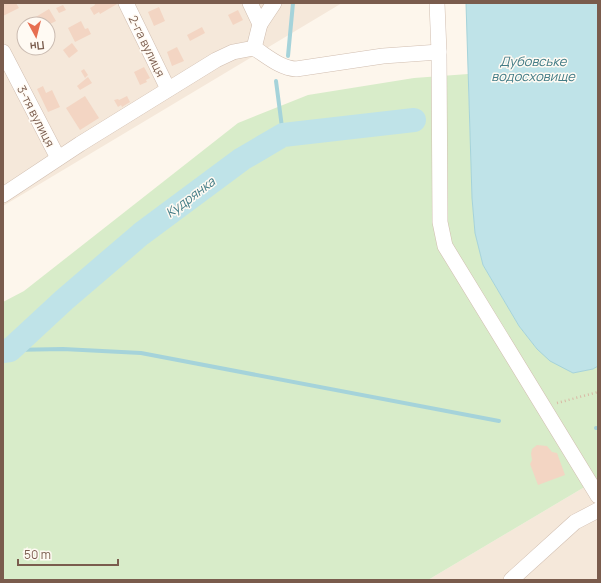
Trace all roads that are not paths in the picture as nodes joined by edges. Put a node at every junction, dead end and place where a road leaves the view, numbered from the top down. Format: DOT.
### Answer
graph roads {
  1 [pos="126,3"];
  2 [pos="250,3"];
  3 [pos="274,3"];
  4 [pos="437,3"];
  5 [pos="260,24"];
  6 [pos="254,48"];
  7 [pos="3,52"];
  8 [pos="439,52"];
  9 [pos="168,89"];
  10 [pos="58,158"];
  11 [pos="3,195"];
  12 [pos="598,496"];
  13 [pos="598,510"];
  14 [pos="510,580"];
  1 -- 9 [label="street, 2-га вулиця"];
  2 -- 5 [label="street"];
  3 -- 5 [label="street"];
  4 -- 8 [label="street"];
  5 -- 6 [label="street"];
  6 -- 8 [label="street"];
  6 -- 9 [label="street"];
  7 -- 10 [label="street, 3-тя вулиця"];
  8 -- 12 [label="street"];
  9 -- 10 [label="street"];
  10 -- 11 [label="street"];
  13 -- 14 [label="street"];
}
